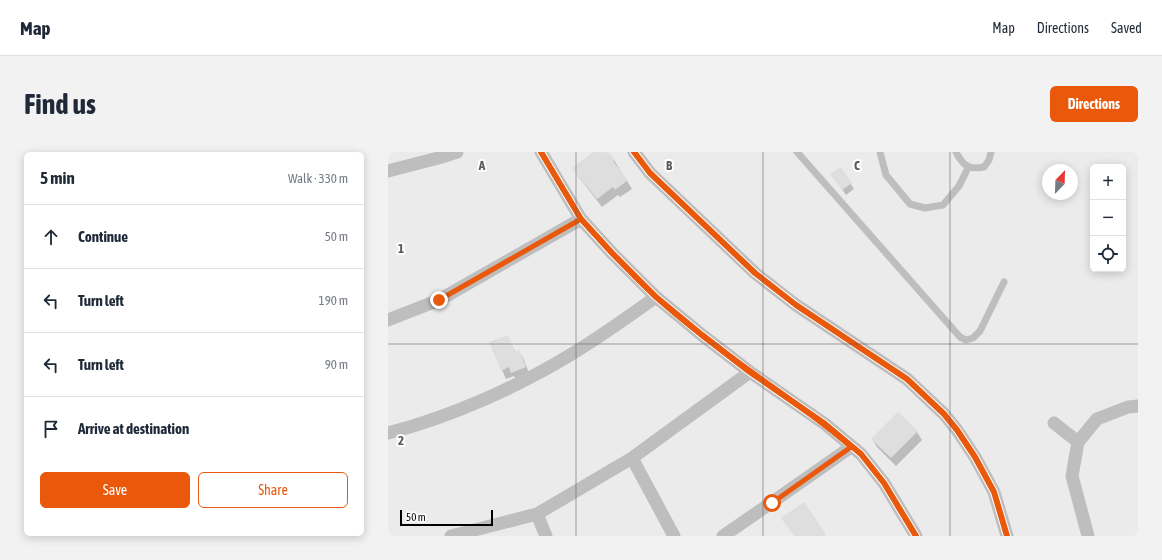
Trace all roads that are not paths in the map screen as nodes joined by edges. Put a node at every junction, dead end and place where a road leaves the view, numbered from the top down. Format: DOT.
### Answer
graph roads {
  1 [pos="457,152"];
  2 [pos="541,152"];
  3 [pos="634,152"];
  4 [pos="798,152"];
  5 [pos="880,152"];
  6 [pos="956,152"];
  7 [pos="991,152"];
  8 [pos="968,168"];
  9 [pos="388,171"];
  10 [pos="581,219"];
  11 [pos="1004,282"];
  12 [pos="656,297"];
  13 [pos="388,320"];
  14 [pos="750,372"];
  15 [pos="1138,406"];
  16 [pos="1054,422"];
  17 [pos="388,433"];
  18 [pos="1078,442"];
  19 [pos="851,447"];
  20 [pos="632,458"];
  21 [pos="537,514"];
  22 [pos="451,536"];
  23 [pos="546,536"];
  24 [pos="674,536"];
  25 [pos="723,536"];
  26 [pos="916,536"];
  27 [pos="1007,536"];
  28 [pos="1088,536"];
  1 -- 9 [label="street"];
  2 -- 10 [label="street"];
  3 -- 27 [label="street"];
  4 -- 11 [label="lane"];
  5 -- 8 [label="lane"];
  6 -- 8 [label="lane"];
  7 -- 8 [label="lane"];
  10 -- 12 [label="street"];
  10 -- 13 [label="street"];
  12 -- 14 [label="street"];
  12 -- 17 [label="street"];
  14 -- 19 [label="street"];
  14 -- 20 [label="street"];
  15 -- 18 [label="street"];
  16 -- 18 [label="street"];
  18 -- 28 [label="street"];
  19 -- 25 [label="street"];
  19 -- 26 [label="street"];
  20 -- 21 [label="street"];
  20 -- 24 [label="street"];
  21 -- 22 [label="street"];
  21 -- 23 [label="street"];
}
